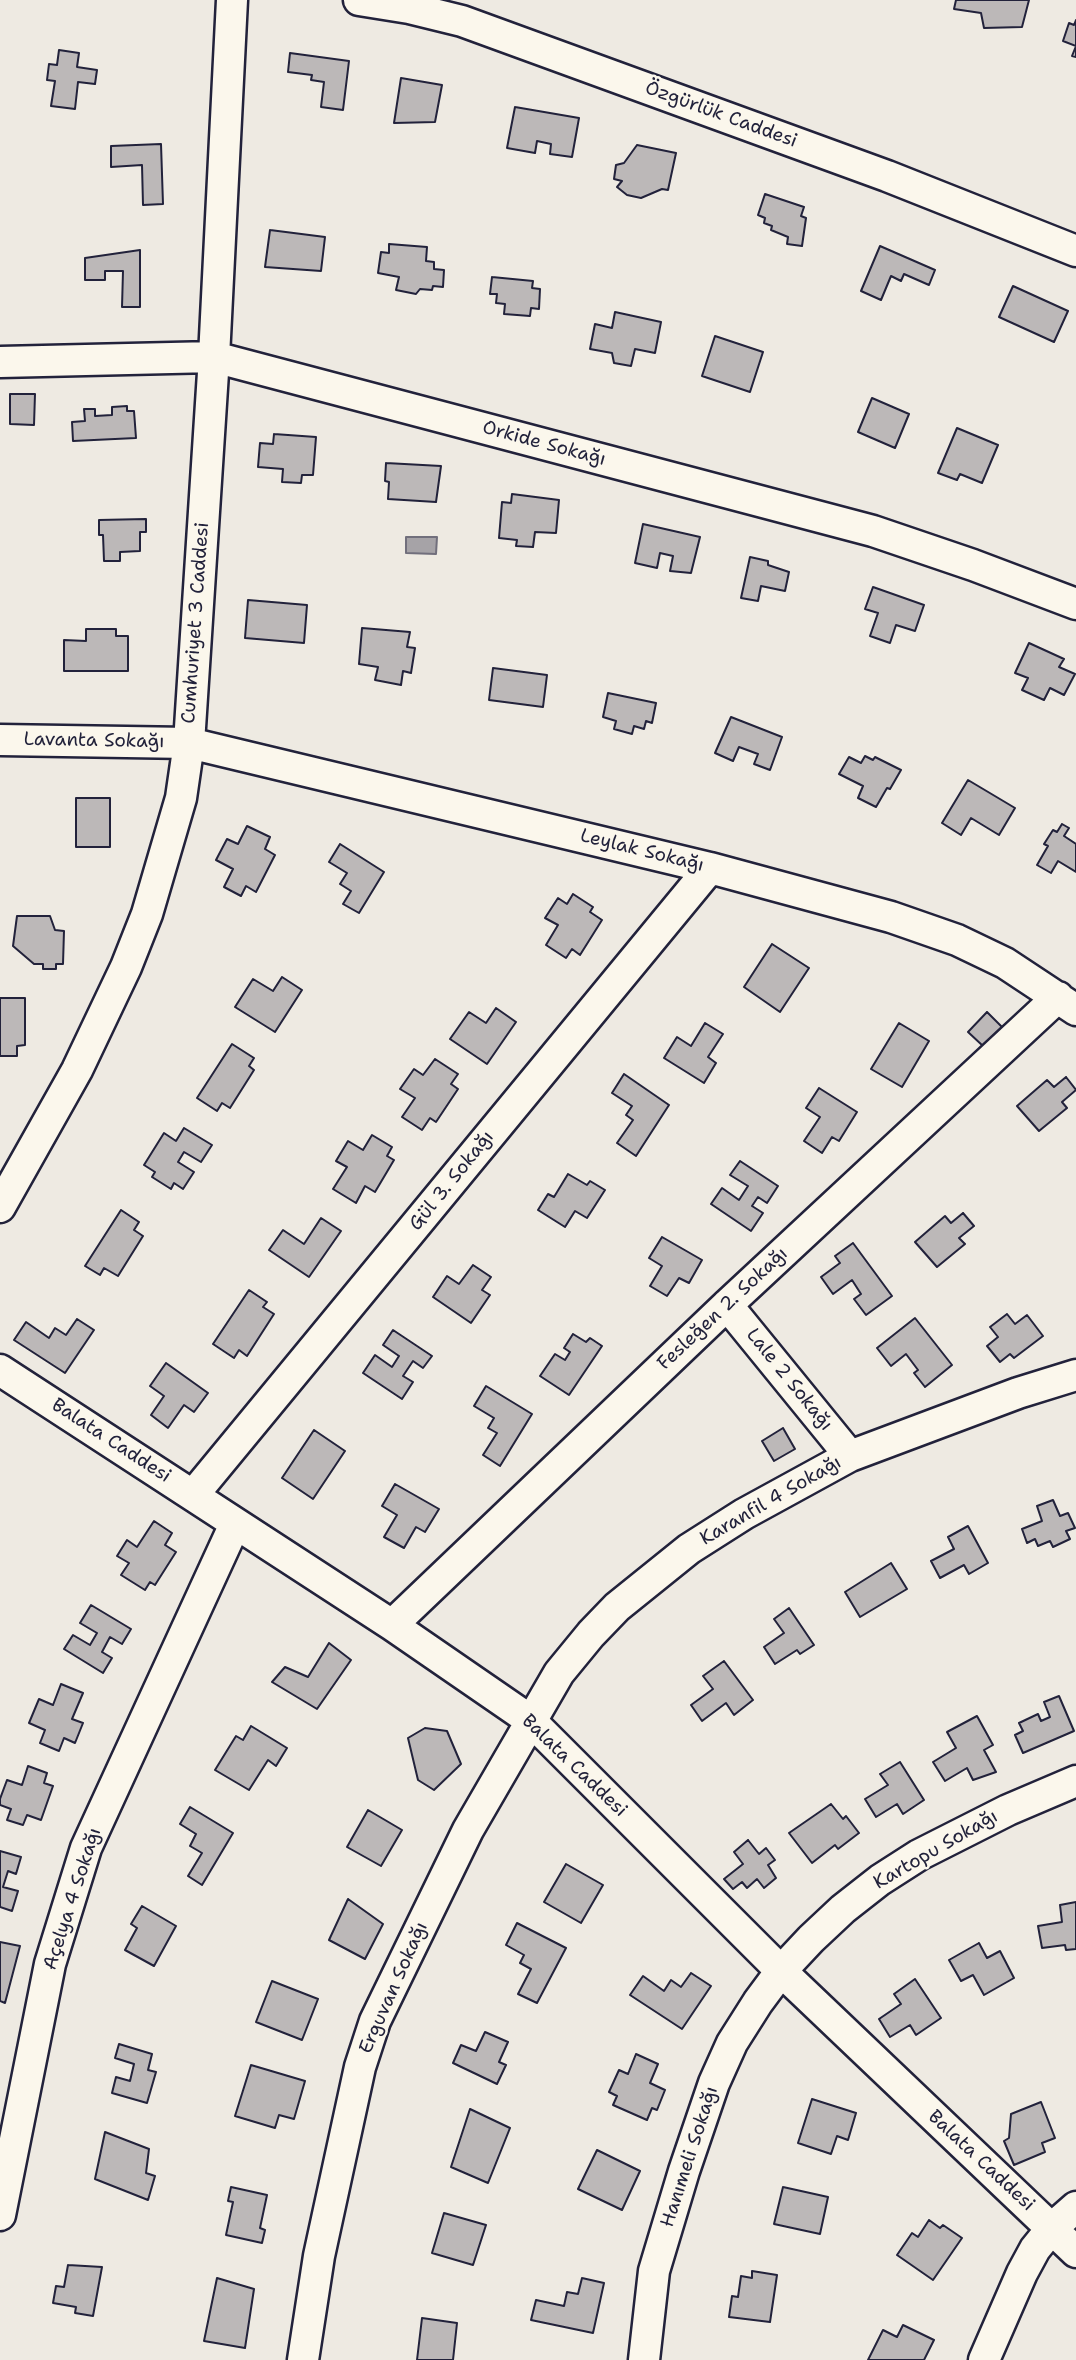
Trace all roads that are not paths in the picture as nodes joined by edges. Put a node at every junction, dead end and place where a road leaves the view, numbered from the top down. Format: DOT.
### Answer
graph roads {
  1 [pos="232,0"];
  2 [pos="359,0"];
  3 [pos="1076,251"];
  4 [pos="214,357"];
  5 [pos="0,362"];
  6 [pos="1076,604"];
  7 [pos="0,740"];
  8 [pos="189,743"];
  9 [pos="710,868"];
  10 [pos="1067,1003"];
  11 [pos="0,1207"];
  12 [pos="727,1305"];
  13 [pos="0,1370"];
  14 [pos="1076,1375"];
  15 [pos="850,1456"];
  16 [pos="194,1494"];
  17 [pos="235,1524"];
  18 [pos="392,1625"];
  19 [pos="530,1720"];
  20 [pos="1076,1781"];
  21 [pos="781,1971"];
  22 [pos="1076,2207"];
  23 [pos="0,2215"];
  24 [pos="1052,2228"];
  25 [pos="1076,2252"];
  26 [pos="303,2360"];
  27 [pos="644,2360"];
  28 [pos="984,2360"];
  1 -- 4 [label="street, Cumhuriyet 3 Caddesi"];
  2 -- 3 [label="street, Özgürlük Caddesi"];
  4 -- 5 [label="street, Orkide Sokağı"];
  4 -- 6 [label="street, Orkide Sokağı"];
  4 -- 8 [label="street, Cumhuriyet 3 Caddesi"];
  7 -- 8 [label="street, Lavanta Sokağı"];
  8 -- 9 [label="street, Leylak Sokağı"];
  8 -- 11 [label="street, Cumhuriyet 3 Caddesi"];
  9 -- 10 [label="street, Leylak Sokağı"];
  9 -- 16 [label="street, Gül 3. Sokağı"];
  10 -- 12 [label="street, Fesleğen 2. Sokağı"];
  12 -- 15 [label="street, Lale 2 Sokağı"];
  12 -- 18 [label="street, Fesleğen 2. Sokağı"];
  13 -- 16 [label="street, Balata Caddesi"];
  14 -- 15 [label="street, Karanfil 4 Sokağı"];
  15 -- 19 [label="street, Karanfil 4 Sokağı"];
  16 -- 17 [label="street, Balata Caddesi"];
  17 -- 18 [label="street, Balata Caddesi"];
  17 -- 23 [label="street, Açelya 4 Sokağı"];
  18 -- 19 [label="street, Balata Caddesi"];
  19 -- 21 [label="street, Balata Caddesi"];
  19 -- 26 [label="street, Erguvan Sokağı"];
  20 -- 21 [label="street, Kartopu Sokağı"];
  21 -- 24 [label="street, Balata Caddesi"];
  21 -- 27 [label="street, Hanımeli Sokağı"];
  22 -- 24 [label="street"];
  24 -- 25 [label="street, Balata Caddesi"];
  24 -- 28 [label="street"];
}
